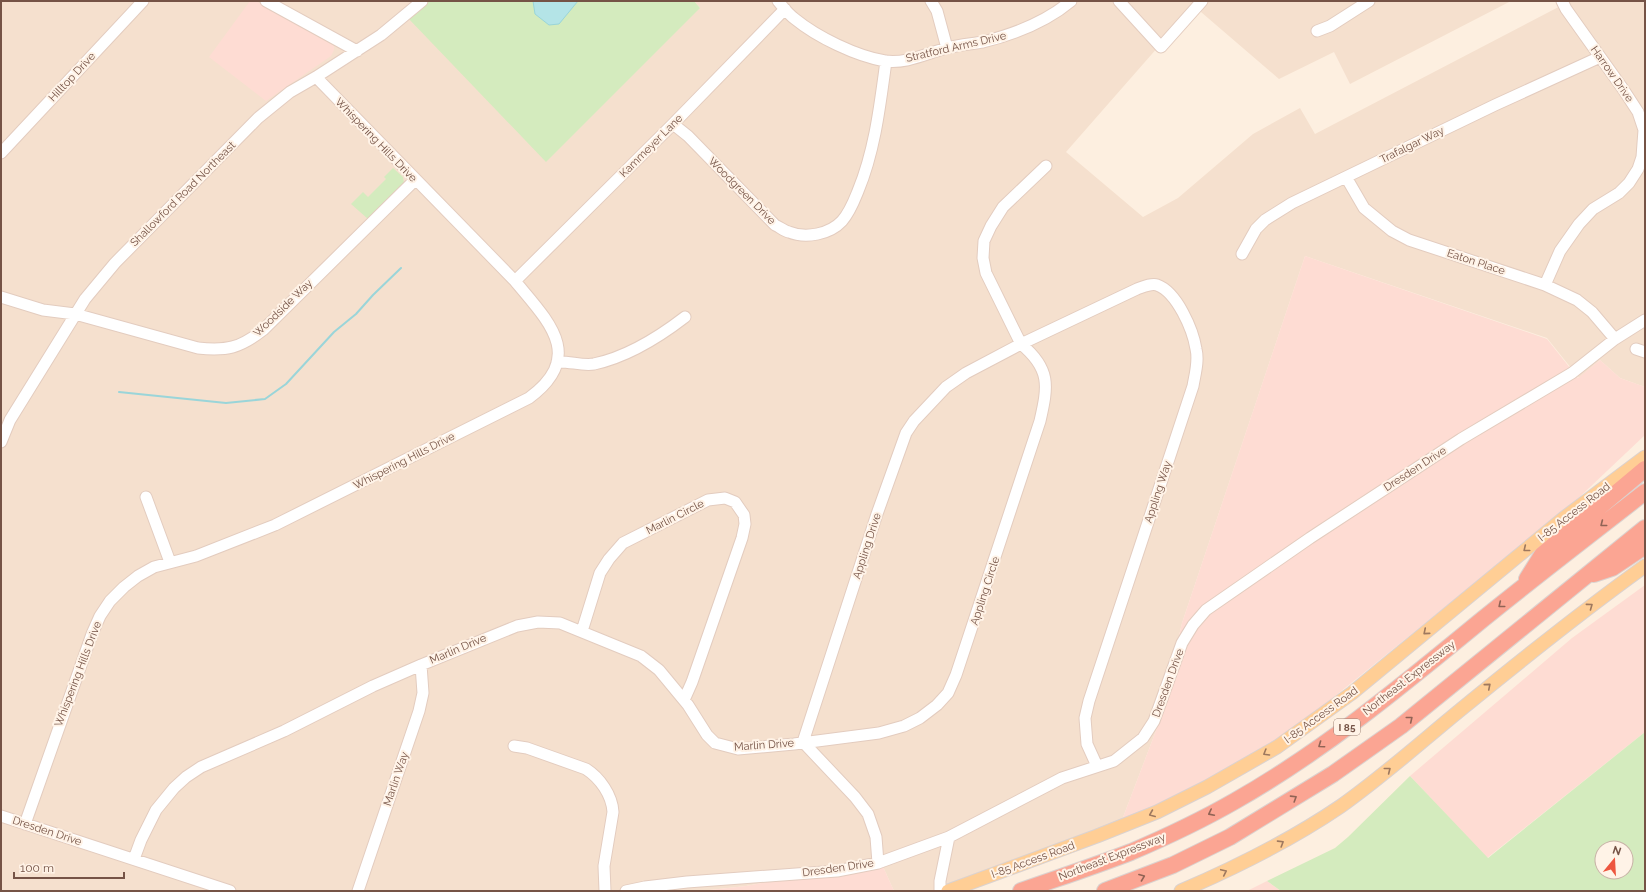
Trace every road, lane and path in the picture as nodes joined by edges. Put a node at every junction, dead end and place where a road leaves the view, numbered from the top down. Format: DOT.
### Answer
graph roads {
  1 [pos="143,1"];
  2 [pos="266,1"];
  3 [pos="422,1"];
  4 [pos="930,1"];
  5 [pos="1071,1"];
  6 [pos="1119,1"];
  7 [pos="1202,1"];
  8 [pos="1369,1"];
  9 [pos="1562,1"];
  10 [pos="782,5"];
  11 [pos="1317,31"];
  12 [pos="947,48"];
  13 [pos="356,51"];
  14 [pos="1600,57"];
  15 [pos="886,61"];
  16 [pos="316,77"];
  17 [pos="673,124"];
  18 [pos="1,153"];
  19 [pos="1046,166"];
  20 [pos="1346,177"];
  21 [pos="415,180"];
  22 [pos="1242,254"];
  23 [pos="515,281"];
  24 [pos="1545,285"];
  25 [pos="1,297"];
  26 [pos="1100,307"];
  27 [pos="75,314"];
  28 [pos="685,317"];
  29 [pos="1645,320"];
  30 [pos="1615,339"];
  31 [pos="1021,344"];
  32 [pos="557,362"];
  33 [pos="6,419"];
  34 [pos="1,442"];
  35 [pos="1645,457"];
  36 [pos="1645,469"];
  37 [pos="1645,492"];
  38 [pos="146,498"];
  39 [pos="1645,528"];
  40 [pos="1645,546"];
  41 [pos="170,562"];
  42 [pos="1645,566"];
  43 [pos="1581,578"];
  44 [pos="1522,588"];
  45 [pos="582,631"];
  46 [pos="421,665"];
  47 [pos="684,700"];
  48 [pos="803,742"];
  49 [pos="514,746"];
  50 [pos="1097,766"];
  51 [pos="1,816"];
  52 [pos="25,824"];
  53 [pos="949,837"];
  54 [pos="134,859"];
  55 [pos="878,863"];
  56 [pos="230,891"];
  57 [pos="358,891"];
  58 [pos="605,891"];
  59 [pos="626,891"];
  60 [pos="940,891"];
  61 [pos="948,891"];
  62 [pos="1021,891"];
  63 [pos="1105,891"];
  64 [pos="1181,891"];
  1 -- 18 [label="street, Hilltop Drive"];
  2 -- 13 [label="street"];
  3 -- 13 [label="street, Shallowford Road Northeast"];
  4 -- 12 [label="street"];
  5 -- 12 [label="street, Stratford Arms Drive"];
  6 -- 7 [label="street"];
  8 -- 11 [label="street"];
  9 -- 14 [label="street, Harrow Drive"];
  10 -- 15 [label="street, Stratford Arms Drive"];
  10 -- 17 [label="street, Kammeyer Lane"];
  12 -- 15 [label="street, Stratford Arms Drive"];
  13 -- 16 [label="street, Shallowford Road Northeast"];
  14 -- 20 [label="street, Trafalgar Way"];
  14 -- 24 [label="street, Harrow Drive"];
  15 -- 17 [label="street, Woodgreen Drive"];
  16 -- 21 [label="street, Whispering Hills Drive"];
  16 -- 27 [label="street, Shallowford Road Northeast"];
  17 -- 23 [label="street, Kammeyer Lane"];
  19 -- 31 [label="street, Appling Circle"];
  20 -- 22 [label="street, Trafalgar Way"];
  20 -- 24 [label="street, Eaton Place"];
  21 -- 23 [label="street, Whispering Hills Drive"];
  21 -- 27 [label="street, Woodside Way"];
  23 -- 32 [label="street, Whispering Hills Drive"];
  24 -- 30 [label="street, Eaton Place"];
  25 -- 27 [label="street, Woodside Way"];
  26 -- 31 [label="street, Appling Drive"];
  26 -- 50 [label="street, Appling Way"];
  27 -- 33 [label="street, Shallowford Road Northeast"];
  28 -- 32 [label="street"];
  29 -- 30 [label="street, Dresden Drive"];
  30 -- 50 [label="street, Dresden Drive"];
  31 -- 48 [label="street, Appling Drive"];
  31 -- 48 [label="street, Appling Circle"];
  32 -- 41 [label="street, Whispering Hills Drive"];
  33 -- 34 [label="street, Shallowford Road Northeast"];
  35 -- 61 [label="main road, I-85 Access Road, one-way"];
  36 -- 44 [label="highway"];
  37 -- 44 [label="highway, Northeast Expressway / I 85, one-way"];
  38 -- 41 [label="street"];
  39 -- 43 [label="highway, I 85"];
  40 -- 43 [label="highway"];
  41 -- 52 [label="street, Whispering Hills Drive"];
  64 -- 42 [label="main road, one-way"];
  63 -- 43 [label="highway, I 85, one-way"];
  44 -- 62 [label="highway, Northeast Expressway / I 85, one-way"];
  45 -- 46 [label="street, Marlin Drive"];
  45 -- 47 [label="street, Marlin Drive"];
  45 -- 47 [label="street, Marlin Circle"];
  46 -- 54 [label="street, Marlin Drive"];
  46 -- 57 [label="street, Marlin Way"];
  47 -- 48 [label="street, Marlin Drive"];
  48 -- 55 [label="street"];
  49 -- 58 [label="street"];
  50 -- 53 [label="street, Dresden Drive"];
  51 -- 52 [label="street, Dresden Drive"];
  52 -- 54 [label="street, Dresden Drive"];
  53 -- 55 [label="street, Dresden Drive"];
  53 -- 60 [label="street"];
  54 -- 56 [label="street, Dresden Drive"];
  55 -- 59 [label="street, Dresden Drive"];
}
